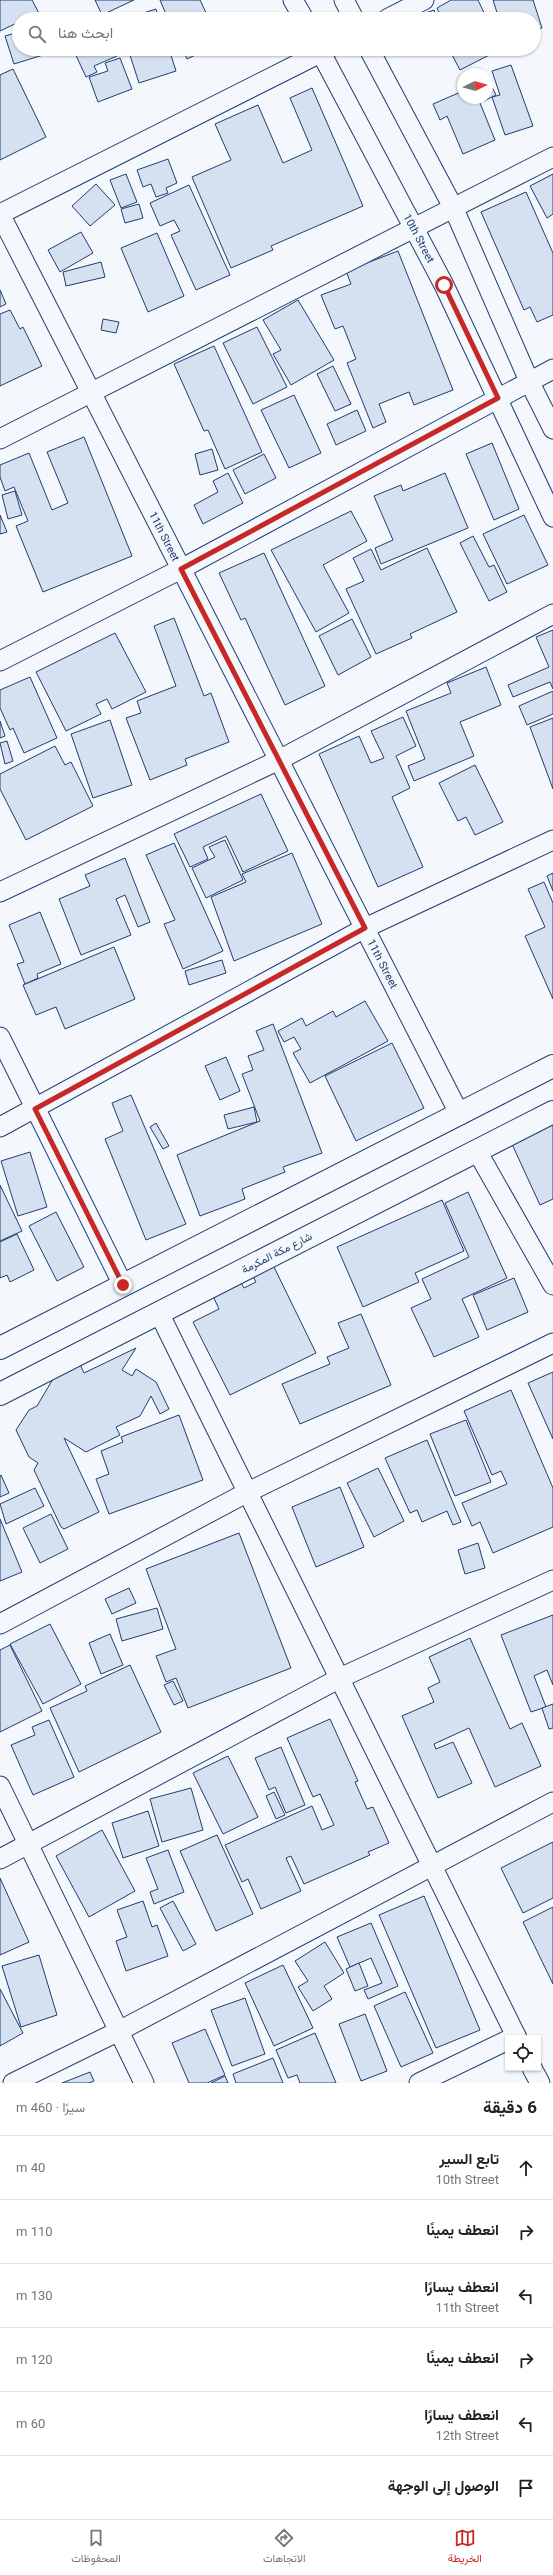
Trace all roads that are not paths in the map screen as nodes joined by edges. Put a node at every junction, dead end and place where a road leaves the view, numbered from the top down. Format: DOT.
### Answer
graph roads {
  1 [pos="294,0"];
  2 [pos="344,0"];
  3 [pos="424,0"];
  4 [pos="300,12"];
  5 [pos="350,12"];
  6 [pos="401,12"];
  7 [pos="311,56"];
  8 [pos="326,56"];
  9 [pos="374,56"];
  10 [pos="553,157"];
  11 [pos="454,209"];
  12 [pos="0,214"];
  13 [pos="414,229"];
  14 [pos="553,369"];
  15 [pos="529,381"];
  16 [pos="92,394"];
  17 [pos="498,398"];
  18 [pos="553,429"];
  19 [pos="0,439"];
  20 [pos="553,517"];
  21 [pos="181,569"];
  22 [pos="553,614"];
  23 [pos="0,661"];
  24 [pos="279,760"];
  25 [pos="553,840"];
  26 [pos="0,892"];
  27 [pos="365,928"];
  28 [pos="0,1037"];
  29 [pos="553,1066"];
  30 [pos="35,1109"];
  31 [pos="553,1112"];
  32 [pos="460,1115"];
  33 [pos="0,1127"];
  34 [pos="477,1151"];
  35 [pos="123,1285"];
  36 [pos="553,1285"];
  37 [pos="159,1313"];
  38 [pos="553,1343"];
  39 [pos="0,1348"];
  40 [pos="0,1394"];
  41 [pos="246,1493"];
  42 [pos="553,1580"];
  43 [pos="0,1624"];
  44 [pos="340,1678"];
  45 [pos="0,1786"];
  46 [pos="553,1802"];
  47 [pos="29,1845"];
  48 [pos="0,1860"];
  49 [pos="432,1865"];
  50 [pos="119,2031"];
  51 [pos="512,2035"];
  52 [pos="505,2042"];
  53 [pos="534,2071"];
  54 [pos="13,2083"];
  55 [pos="144,2083"];
  56 [pos="419,2083"];
  57 [pos="540,2083"];
  1 -- 4 [label="street"];
  2 -- 5 [label="street"];
  3 -- 6 [label="street"];
  7 -- 12 [label="street"];
  8 -- 13 [label="street, 10th Street"];
  9 -- 11 [label="street"];
  10 -- 11 [label="street"];
  11 -- 13 [label="street"];
  11 -- 15 [label="street"];
  12 -- 16 [label="street, 11th Street"];
  13 -- 16 [label="street"];
  13 -- 17 [label="street, 10th Street"];
  14 -- 15 [label="street"];
  15 -- 17 [label="street"];
  15 -- 18 [label="street"];
  16 -- 19 [label="street"];
  16 -- 21 [label="street, 11th Street"];
  17 -- 20 [label="street, 10th Street"];
  17 -- 21 [label="street"];
  21 -- 23 [label="street"];
  21 -- 24 [label="street, 11th Street"];
  22 -- 24 [label="street"];
  24 -- 26 [label="street"];
  24 -- 27 [label="street, 11th Street"];
  25 -- 27 [label="street"];
  27 -- 30 [label="street"];
  27 -- 32 [label="street, 11th Street"];
  28 -- 30 [label="street"];
  29 -- 32 [label="main road"];
  30 -- 33 [label="street"];
  30 -- 35 [label="street"];
  31 -- 34 [label="main road, شارع مكة المكرمة"];
  32 -- 35 [label="main road"];
  34 -- 36 [label="street"];
  34 -- 37 [label="main road, شارع مكة المكرمة"];
  35 -- 39 [label="main road"];
  37 -- 40 [label="main road, شارع مكة المكرمة"];
  37 -- 41 [label="street"];
  38 -- 41 [label="street"];
  41 -- 43 [label="street"];
  41 -- 44 [label="street"];
  42 -- 44 [label="street"];
  44 -- 47 [label="street"];
  44 -- 49 [label="street"];
  45 -- 47 [label="street"];
  46 -- 49 [label="street"];
  47 -- 48 [label="street"];
  47 -- 50 [label="street"];
  49 -- 50 [label="street"];
  49 -- 51 [label="street"];
  50 -- 54 [label="street"];
  50 -- 55 [label="street"];
  52 -- 56 [label="street"];
  53 -- 57 [label="street"];
}
